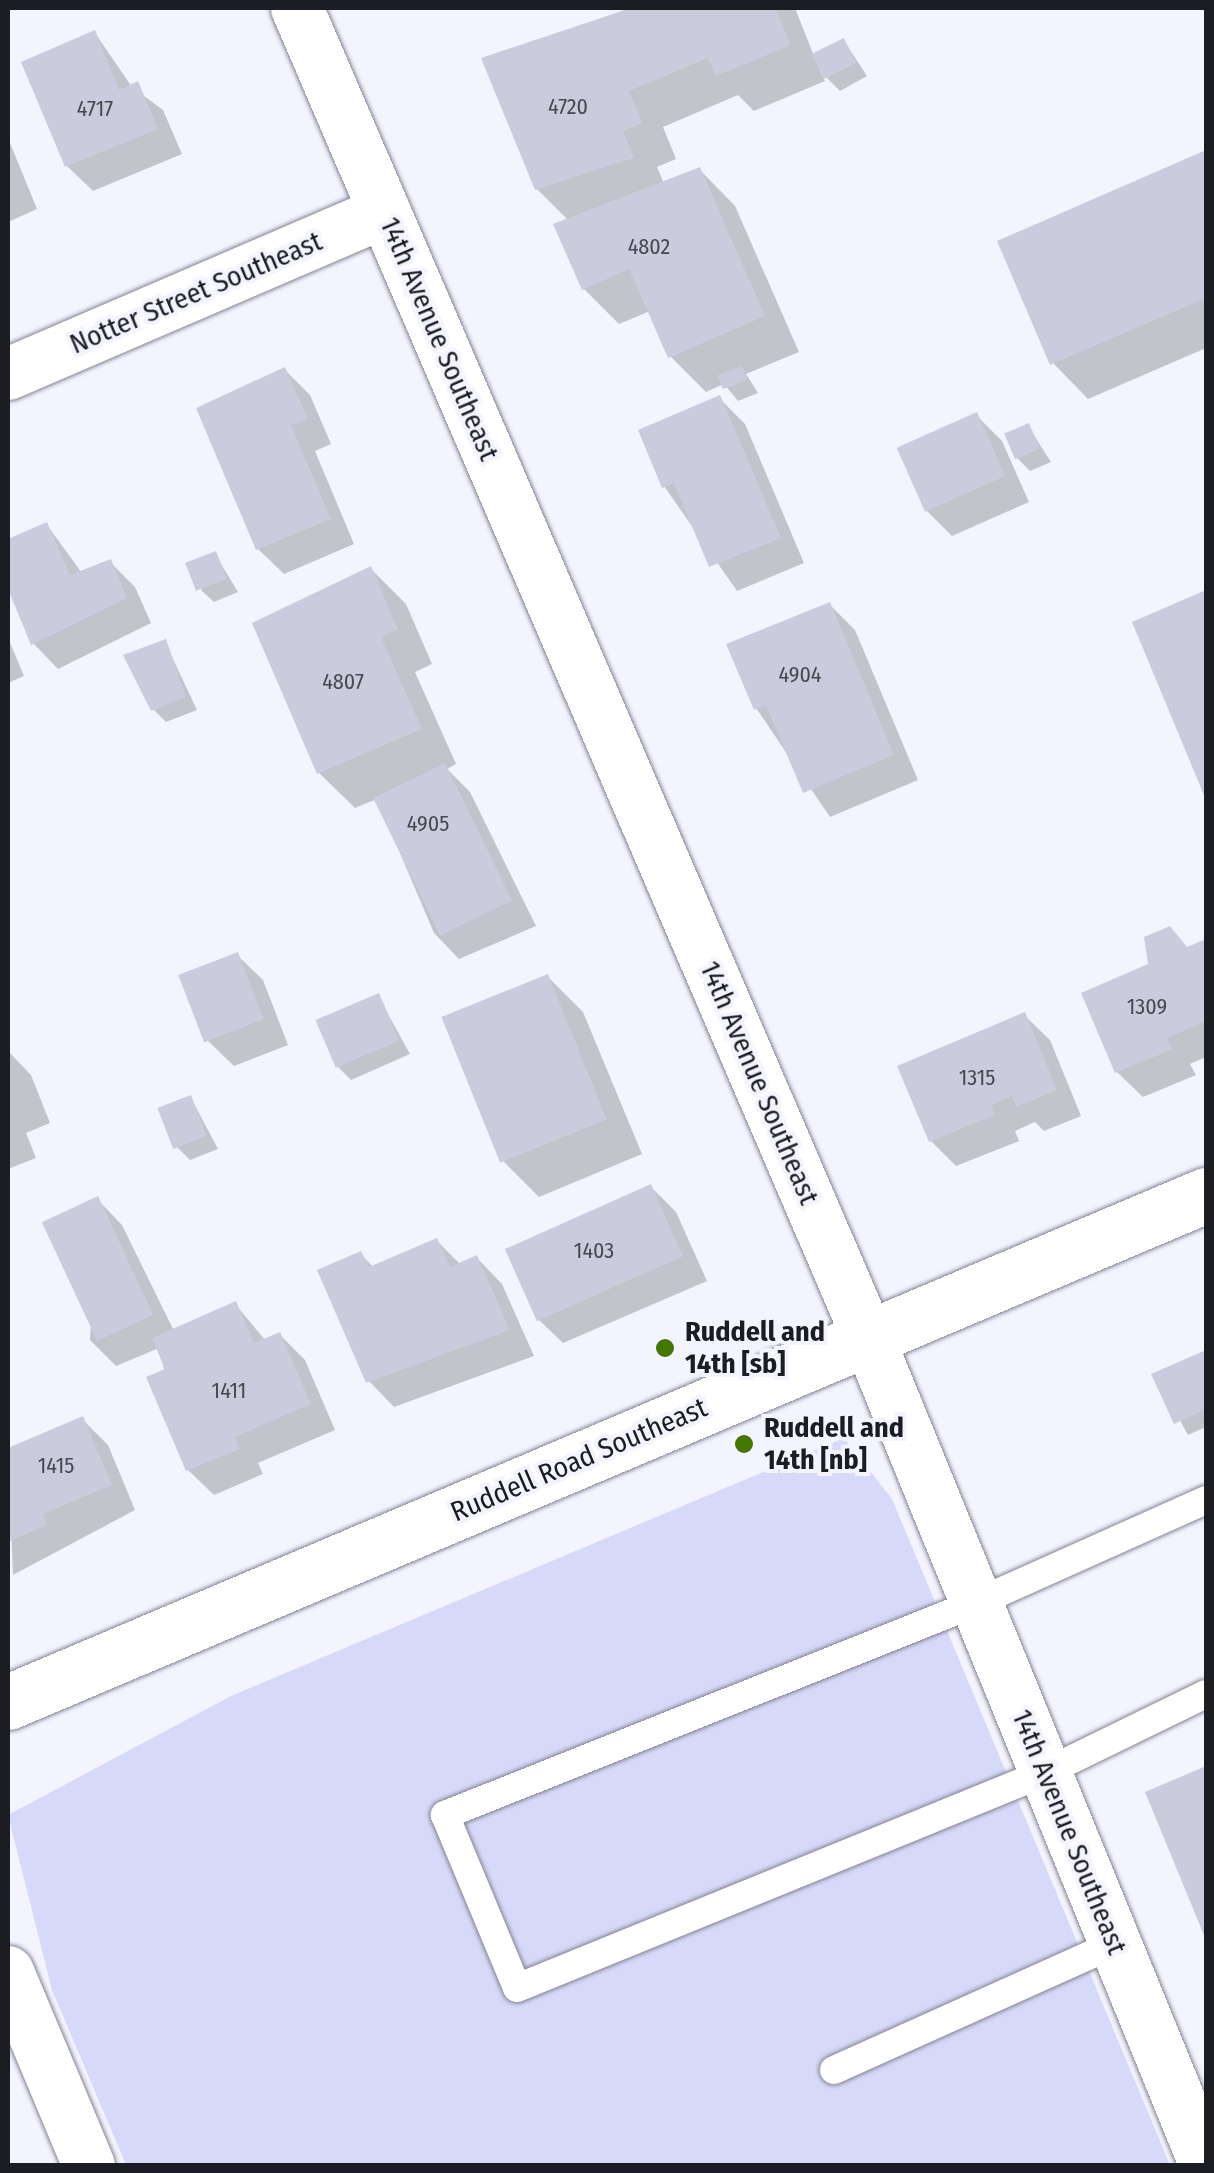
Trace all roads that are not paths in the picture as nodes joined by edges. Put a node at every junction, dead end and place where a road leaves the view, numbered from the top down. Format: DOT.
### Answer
graph roads {
  1 [pos="298,8"];
  2 [pos="384,212"];
  3 [pos="8,374"];
  4 [pos="1206,1195"];
  5 [pos="868,1337"];
  6 [pos="1206,1500"];
  7 [pos="976,1603"];
  8 [pos="1206,1694"];
  9 [pos="8,1702"];
  10 [pos="1044,1773"];
  11 [pos="1114,1944"];
  12 [pos="8,1972"];
  13 [pos="834,2070"];
  14 [pos="1196,2108"];
  15 [pos="89,2166"];
  16 [pos="1206,2166"];
  1 -- 2 [label="street, 14th Avenue Southeast"];
  2 -- 3 [label="street, Notter Street Southeast"];
  2 -- 5 [label="street, 14th Avenue Southeast"];
  4 -- 5 [label="main road, Ruddell Road Southeast"];
  5 -- 7 [label="street, 14th Avenue Southeast"];
  5 -- 9 [label="main road, Ruddell Road Southeast"];
  6 -- 7 [label="lane"];
  7 -- 10 [label="street, 14th Avenue Southeast"];
  7 -- 10 [label="lane"];
  8 -- 10 [label="lane"];
  10 -- 11 [label="street, 14th Avenue Southeast"];
  11 -- 13 [label="lane"];
  11 -- 14 [label="street, 14th Avenue Southeast"];
  12 -- 15 [label="street"];
  14 -- 16 [label="street, 14th Avenue Southeast"];
}
